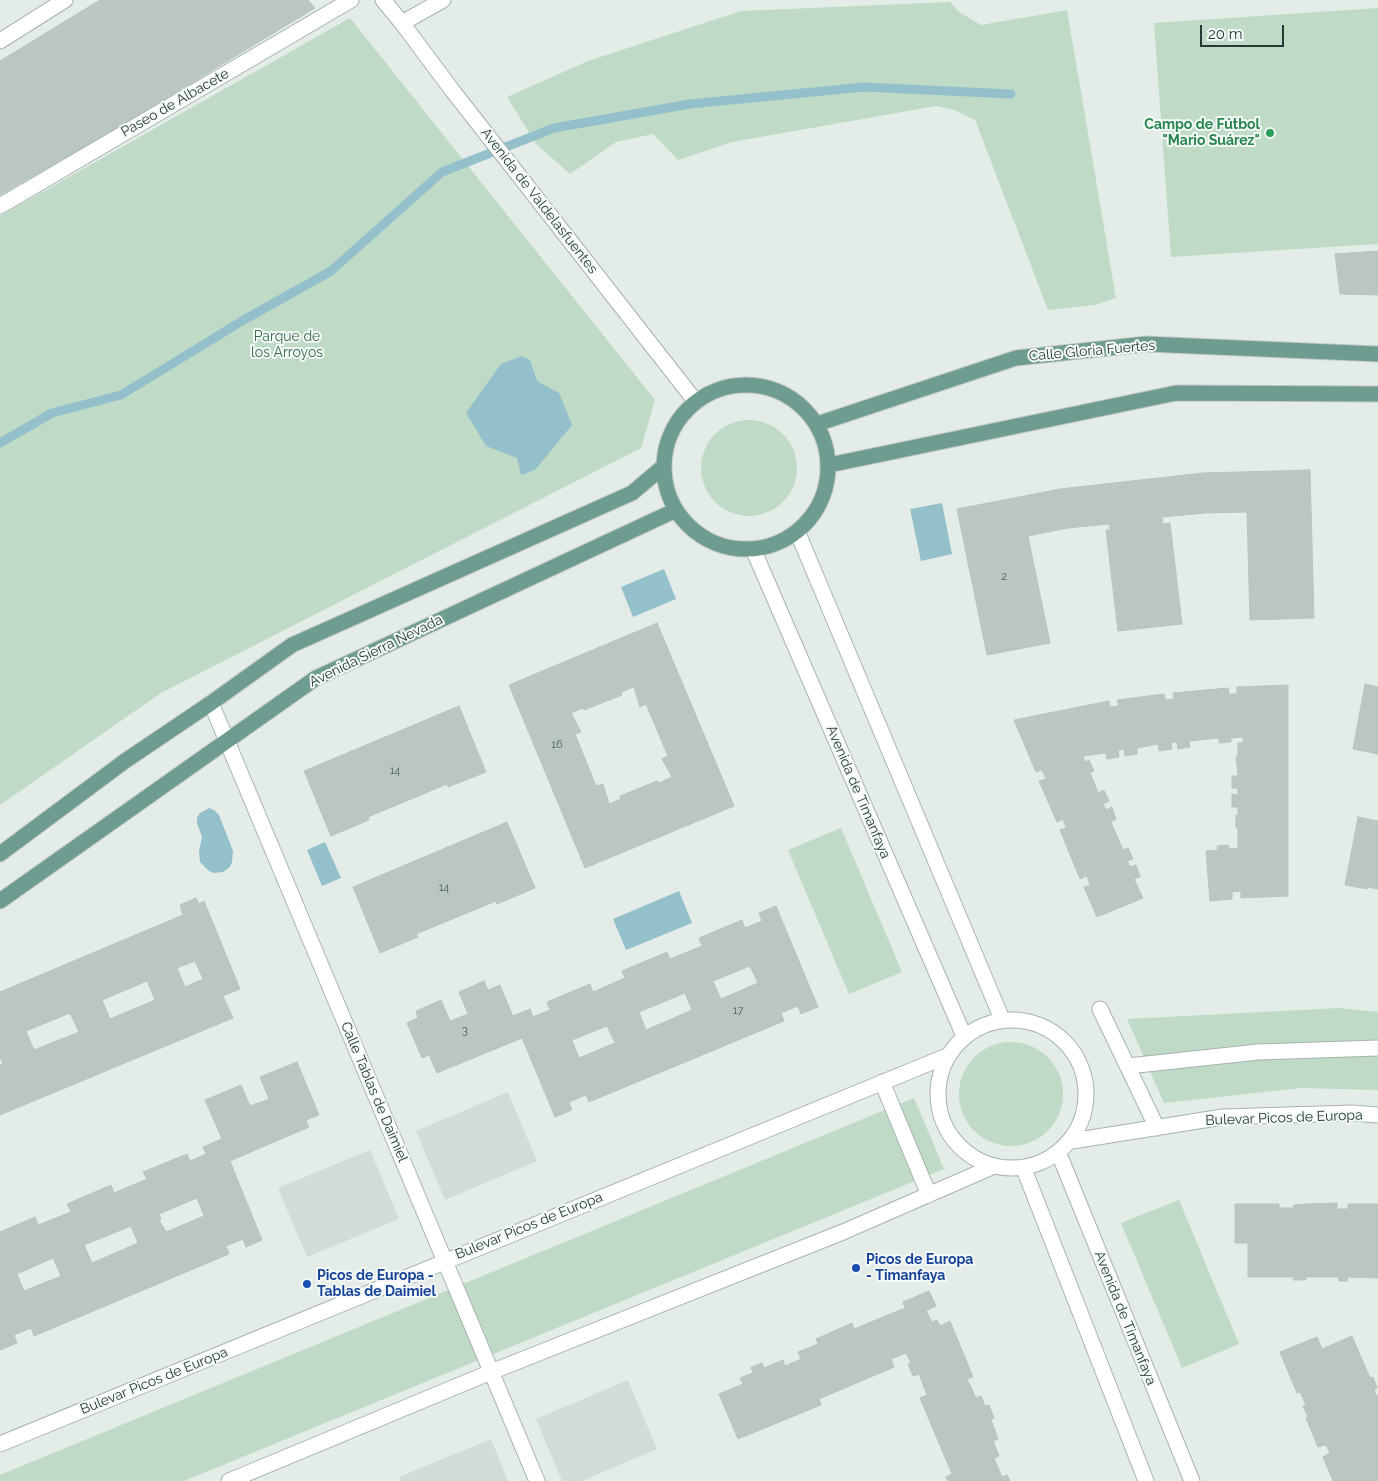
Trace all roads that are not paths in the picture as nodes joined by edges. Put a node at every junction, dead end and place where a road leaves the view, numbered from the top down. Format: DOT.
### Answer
graph roads {
  1 [pos="65,0"];
  2 [pos="351,0"];
  3 [pos="383,0"];
  4 [pos="443,0"];
  5 [pos="402,23"];
  6 [pos="0,41"];
  7 [pos="0,206"];
  8 [pos="1378,354"];
  9 [pos="1378,394"];
  10 [pos="696,402"];
  11 [pos="817,424"];
  12 [pos="829,465"];
  13 [pos="664,466"];
  14 [pos="676,510"];
  15 [pos="797,531"];
  16 [pos="753,549"];
  17 [pos="212,703"];
  18 [pos="227,741"];
  19 [pos="0,854"];
  20 [pos="0,901"];
  21 [pos="1100,1009"];
  22 [pos="1002,1019"];
  23 [pos="964,1036"];
  24 [pos="1378,1048"];
  25 [pos="947,1056"];
  26 [pos="1128,1066"];
  27 [pos="882,1082"];
  28 [pos="1378,1115"];
  29 [pos="1157,1128"];
  30 [pos="1072,1141"];
  31 [pos="1059,1154"];
  32 [pos="992,1167"];
  33 [pos="1024,1169"];
  34 [pos="929,1195"];
  35 [pos="444,1260"];
  36 [pos="491,1372"];
  37 [pos="0,1444"];
  38 [pos="229,1481"];
  39 [pos="537,1481"];
  40 [pos="1146,1481"];
  41 [pos="1192,1481"];
  1 -- 6 [label="street"];
  2 -- 7 [label="street, Paseo de Albacete"];
  3 -- 5 [label="street, Avenida de Valdelasfuentes"];
  4 -- 5 [label="street"];
  5 -- 10 [label="street, Avenida de Valdelasfuentes"];
  8 -- 11 [label="main road, Calle Gloria Fuertes"];
  9 -- 12 [label="main road"];
  10 -- 11 [label="main road"];
  10 -- 13 [label="main road"];
  11 -- 12 [label="main road"];
  12 -- 15 [label="main road"];
  13 -- 14 [label="main road"];
  13 -- 17 [label="main road"];
  14 -- 16 [label="main road"];
  14 -- 18 [label="main road, Avenida Sierra Nevada"];
  15 -- 16 [label="main road"];
  15 -- 22 [label="street"];
  16 -- 23 [label="street, Avenida de Timanfaya"];
  17 -- 18 [label="street, Calle Tablas de Daimiel"];
  17 -- 19 [label="main road"];
  18 -- 20 [label="main road, Avenida Sierra Nevada"];
  18 -- 35 [label="street, Calle Tablas de Daimiel"];
  21 -- 26 [label="street"];
  22 -- 23 [label="street"];
  22 -- 30 [label="street"];
  23 -- 25 [label="street"];
  24 -- 26 [label="street"];
  25 -- 27 [label="street, Bulevar Picos de Europa"];
  25 -- 32 [label="street"];
  26 -- 29 [label="street"];
  27 -- 34 [label="street"];
  27 -- 35 [label="street, Bulevar Picos de Europa"];
  28 -- 29 [label="street, Bulevar Picos de Europa"];
  29 -- 30 [label="street, Bulevar Picos de Europa"];
  30 -- 31 [label="street"];
  31 -- 33 [label="street"];
  31 -- 41 [label="street, Avenida de Timanfaya"];
  32 -- 33 [label="street"];
  32 -- 34 [label="street"];
  33 -- 40 [label="street"];
  34 -- 36 [label="street"];
  35 -- 36 [label="street, Calle Tablas de Daimiel"];
  35 -- 37 [label="street, Bulevar Picos de Europa"];
  36 -- 38 [label="street"];
  36 -- 39 [label="street, Calle Tablas de Daimiel"];
}
